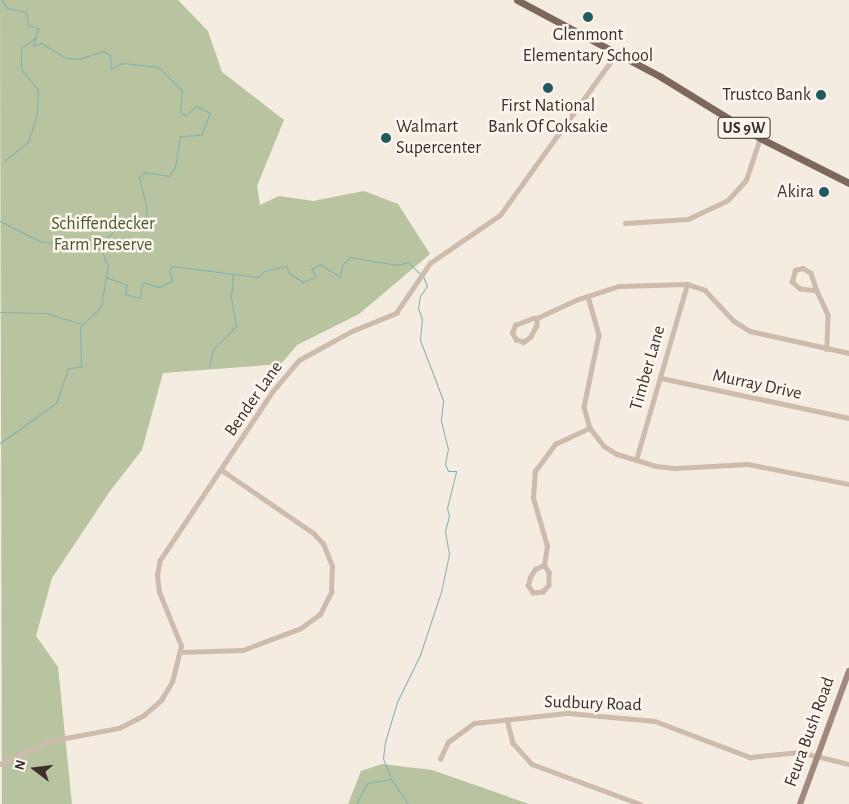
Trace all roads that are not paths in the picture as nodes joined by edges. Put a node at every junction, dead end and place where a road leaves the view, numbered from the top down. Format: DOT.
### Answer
graph roads {
  1 [pos="517,0"];
  2 [pos="617,53"];
  3 [pos="760,138"];
  4 [pos="849,183"];
  5 [pos="624,223"];
  6 [pos="687,284"];
  7 [pos="817,290"];
  8 [pos="588,296"];
  9 [pos="537,318"];
  10 [pos="827,349"];
  11 [pos="849,353"];
  12 [pos="661,378"];
  13 [pos="849,418"];
  14 [pos="590,428"];
  15 [pos="636,460"];
  16 [pos="221,470"];
  17 [pos="849,484"];
  18 [pos="544,564"];
  19 [pos="181,652"];
  20 [pos="849,671"];
  21 [pos="507,718"];
  22 [pos="816,757"];
  23 [pos="440,759"];
  24 [pos="0,764"];
  25 [pos="849,764"];
  26 [pos="640,804"];
  27 [pos="800,804"];
  1 -- 2 [label="main road, US 9W"];
  2 -- 3 [label="main road, US 9W"];
  2 -- 16 [label="street, Bender Lane"];
  3 -- 4 [label="main road, US 9W"];
  3 -- 5 [label="street"];
  6 -- 8 [label="street"];
  6 -- 10 [label="street"];
  6 -- 12 [label="street, Timber Lane"];
  7 -- 7 [label="street"];
  7 -- 10 [label="street"];
  8 -- 9 [label="street"];
  8 -- 14 [label="street"];
  9 -- 9 [label="street"];
  10 -- 11 [label="street"];
  12 -- 13 [label="street, Murray Drive"];
  12 -- 15 [label="street, Timber Lane"];
  14 -- 15 [label="street"];
  14 -- 18 [label="street"];
  15 -- 17 [label="street"];
  16 -- 19 [label="street, Bender Lane"];
  16 -- 19 [label="street"];
  18 -- 18 [label="street"];
  19 -- 24 [label="street"];
  20 -- 22 [label="main road, Feura Bush Road"];
  21 -- 22 [label="street, Sudbury Road"];
  21 -- 23 [label="street, Sudbury Road"];
  21 -- 26 [label="street"];
  22 -- 25 [label="street, Sudbury Road"];
  22 -- 27 [label="main road, Feura Bush Road"];
}
